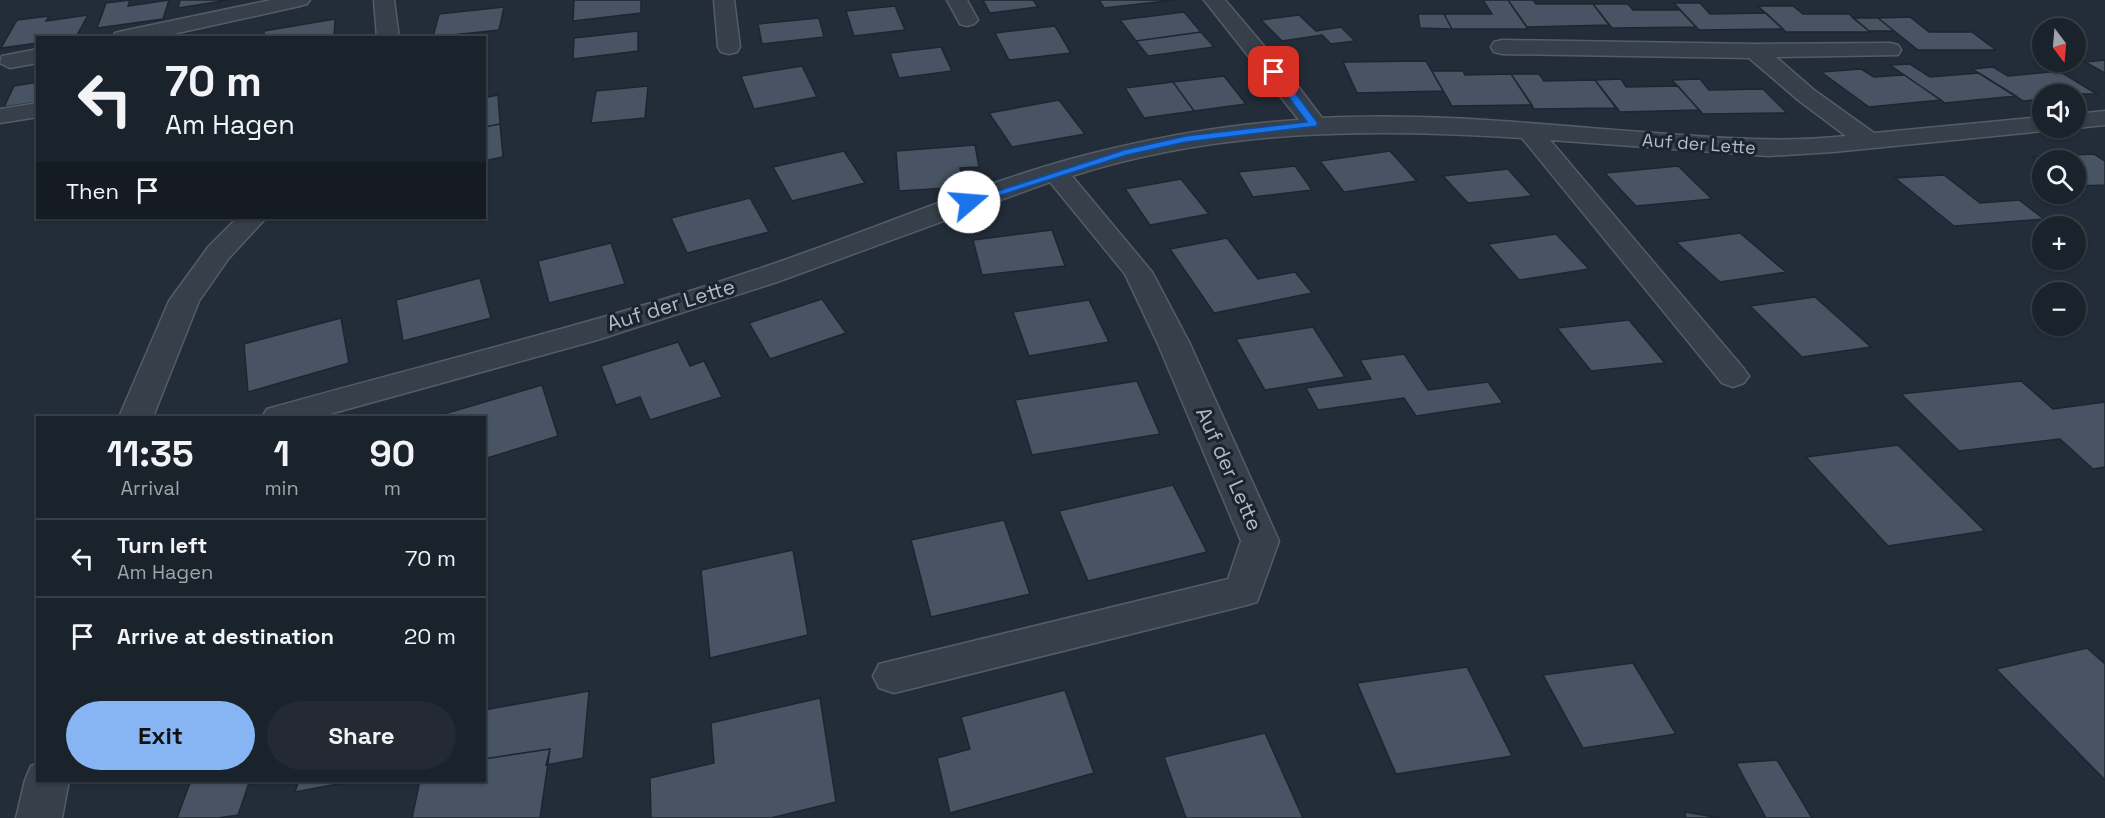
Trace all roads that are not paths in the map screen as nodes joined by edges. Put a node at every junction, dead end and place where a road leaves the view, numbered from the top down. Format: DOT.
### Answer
graph roads {
  1 [pos="300,0"];
  2 [pos="384,0"];
  3 [pos="724,0"];
  4 [pos="957,0"];
  5 [pos="1214,0"];
  6 [pos="967,20"];
  7 [pos="132,36"];
  8 [pos="388,36"];
  9 [pos="729,47"];
  10 [pos="1502,47"];
  11 [pos="1890,50"];
  12 [pos="1755,51"];
  13 [pos="36,56"];
  14 [pos="9,62"];
  15 [pos="36,110"];
  16 [pos="0,116"];
  17 [pos="2105,118"];
  18 [pos="2086,120"];
  19 [pos="1314,124"];
  20 [pos="2032,125"];
  21 [pos="1530,132"];
  22 [pos="1868,141"];
  23 [pos="1056,173"];
  24 [pos="251,219"];
  25 [pos="1733,376"];
  26 [pos="136,416"];
  27 [pos="283,416"];
  28 [pos="894,676"];
  29 [pos="47,782"];
  30 [pos="39,818"];
  1 -- 7 [label="street"];
  2 -- 8 [label="street"];
  3 -- 9 [label="street"];
  4 -- 6 [label="street"];
  5 -- 19 [label="street"];
  10 -- 12 [label="street"];
  11 -- 12 [label="street"];
  12 -- 22 [label="street"];
  13 -- 14 [label="street"];
  15 -- 16 [label="street"];
  17 -- 18 [label="street"];
  19 -- 21 [label="street, Auf der Lette"];
  19 -- 23 [label="street, Auf der Lette"];
  20 -- 22 [label="street, Auf der Lette"];
  21 -- 22 [label="street, Auf der Lette"];
  21 -- 25 [label="street"];
  23 -- 27 [label="street, Auf der Lette"];
  23 -- 28 [label="street, Auf der Lette"];
  24 -- 26 [label="street"];
  29 -- 30 [label="street"];
}
